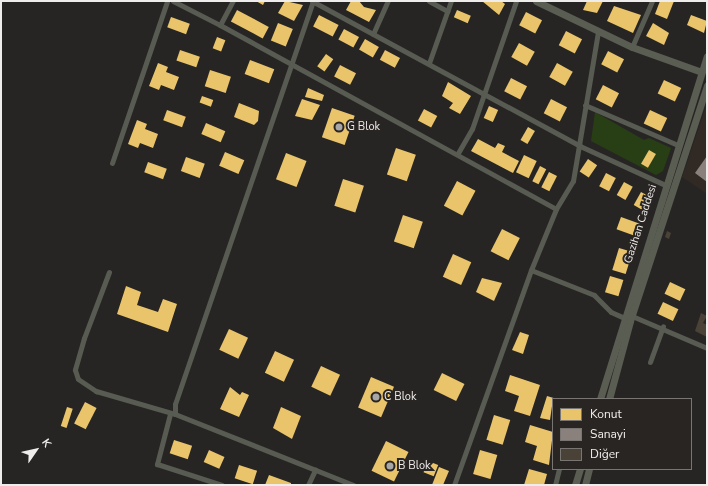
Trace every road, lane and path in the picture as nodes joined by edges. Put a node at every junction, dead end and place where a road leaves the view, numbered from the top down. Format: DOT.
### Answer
graph roads {
  1 [pos="167,1"];
  2 [pos="173,1"];
  3 [pos="233,1"];
  4 [pos="313,1"];
  5 [pos="388,1"];
  6 [pos="429,1"];
  7 [pos="451,1"];
  8 [pos="516,1"];
  9 [pos="536,1"];
  10 [pos="652,1"];
  11 [pos="447,11"];
  12 [pos="220,25"];
  13 [pos="598,31"];
  14 [pos="373,34"];
  15 [pos="632,47"];
  16 [pos="707,56"];
  17 [pos="429,63"];
  18 [pos="292,64"];
  19 [pos="702,72"];
  20 [pos="707,85"];
  21 [pos="485,93"];
  22 [pos="585,105"];
  23 [pos="678,145"];
  24 [pos="580,146"];
  25 [pos="458,153"];
  26 [pos="112,163"];
  27 [pos="665,185"];
  28 [pos="556,209"];
  29 [pos="531,270"];
  30 [pos="109,272"];
  31 [pos="632,316"];
  32 [pos="622,317"];
  33 [pos="662,326"];
  34 [pos="707,348"];
  35 [pos="650,362"];
  36 [pos="600,398"];
  37 [pos="608,398"];
  38 [pos="173,414"];
  39 [pos="315,470"];
  40 [pos="559,470"];
  41 [pos="580,470"];
  42 [pos="589,470"];
  43 [pos="222,485"];
  44 [pos="308,485"];
  45 [pos="352,485"];
  46 [pos="454,485"];
  47 [pos="555,485"];
  48 [pos="575,485"];
  49 [pos="585,485"];
  1 -- 26 [label="street"];
  2 -- 12 [label="street"];
  3 -- 12 [label="street"];
  4 -- 14 [label="street"];
  4 -- 18 [label="street"];
  5 -- 14 [label="street"];
  6 -- 11 [label="street"];
  7 -- 11 [label="street"];
  8 -- 21 [label="street"];
  9 -- 13 [label="main road"];
  10 -- 15 [label="street"];
  11 -- 17 [label="street"];
  12 -- 18 [label="street"];
  13 -- 15 [label="main road"];
  13 -- 22 [label="street"];
  14 -- 17 [label="street"];
  15 -- 19 [label="main road"];
  16 -- 19 [label="main road, Gazihan Caddesi"];
  17 -- 21 [label="street"];
  18 -- 25 [label="street"];
  18 -- 38 [label="street"];
  19 -- 23 [label="main road, Gazihan Caddesi"];
  20 -- 31 [label="main road, Gazihan Caddesi"];
  21 -- 24 [label="street"];
  21 -- 25 [label="street"];
  22 -- 23 [label="street"];
  22 -- 24 [label="street"];
  23 -- 27 [label="main road, Gazihan Caddesi"];
  24 -- 27 [label="street"];
  24 -- 28 [label="street"];
  25 -- 28 [label="street"];
  27 -- 32 [label="main road, Gazihan Caddesi"];
  28 -- 29 [label="street"];
  29 -- 32 [label="street"];
  29 -- 46 [label="street"];
  30 -- 38 [label="street"];
  31 -- 33 [label="street"];
  31 -- 37 [label="main road, Gazihan Caddesi"];
  32 -- 36 [label="main road, Gazihan Caddesi"];
  33 -- 34 [label="street"];
  33 -- 35 [label="street"];
  38 -- 39 [label="street"];
  38 -- 43 [label="street"];
  39 -- 44 [label="street"];
  39 -- 45 [label="street"];
  40 -- 47 [label="street"];
  41 -- 48 [label="main road"];
  42 -- 49 [label="main road"];
}
